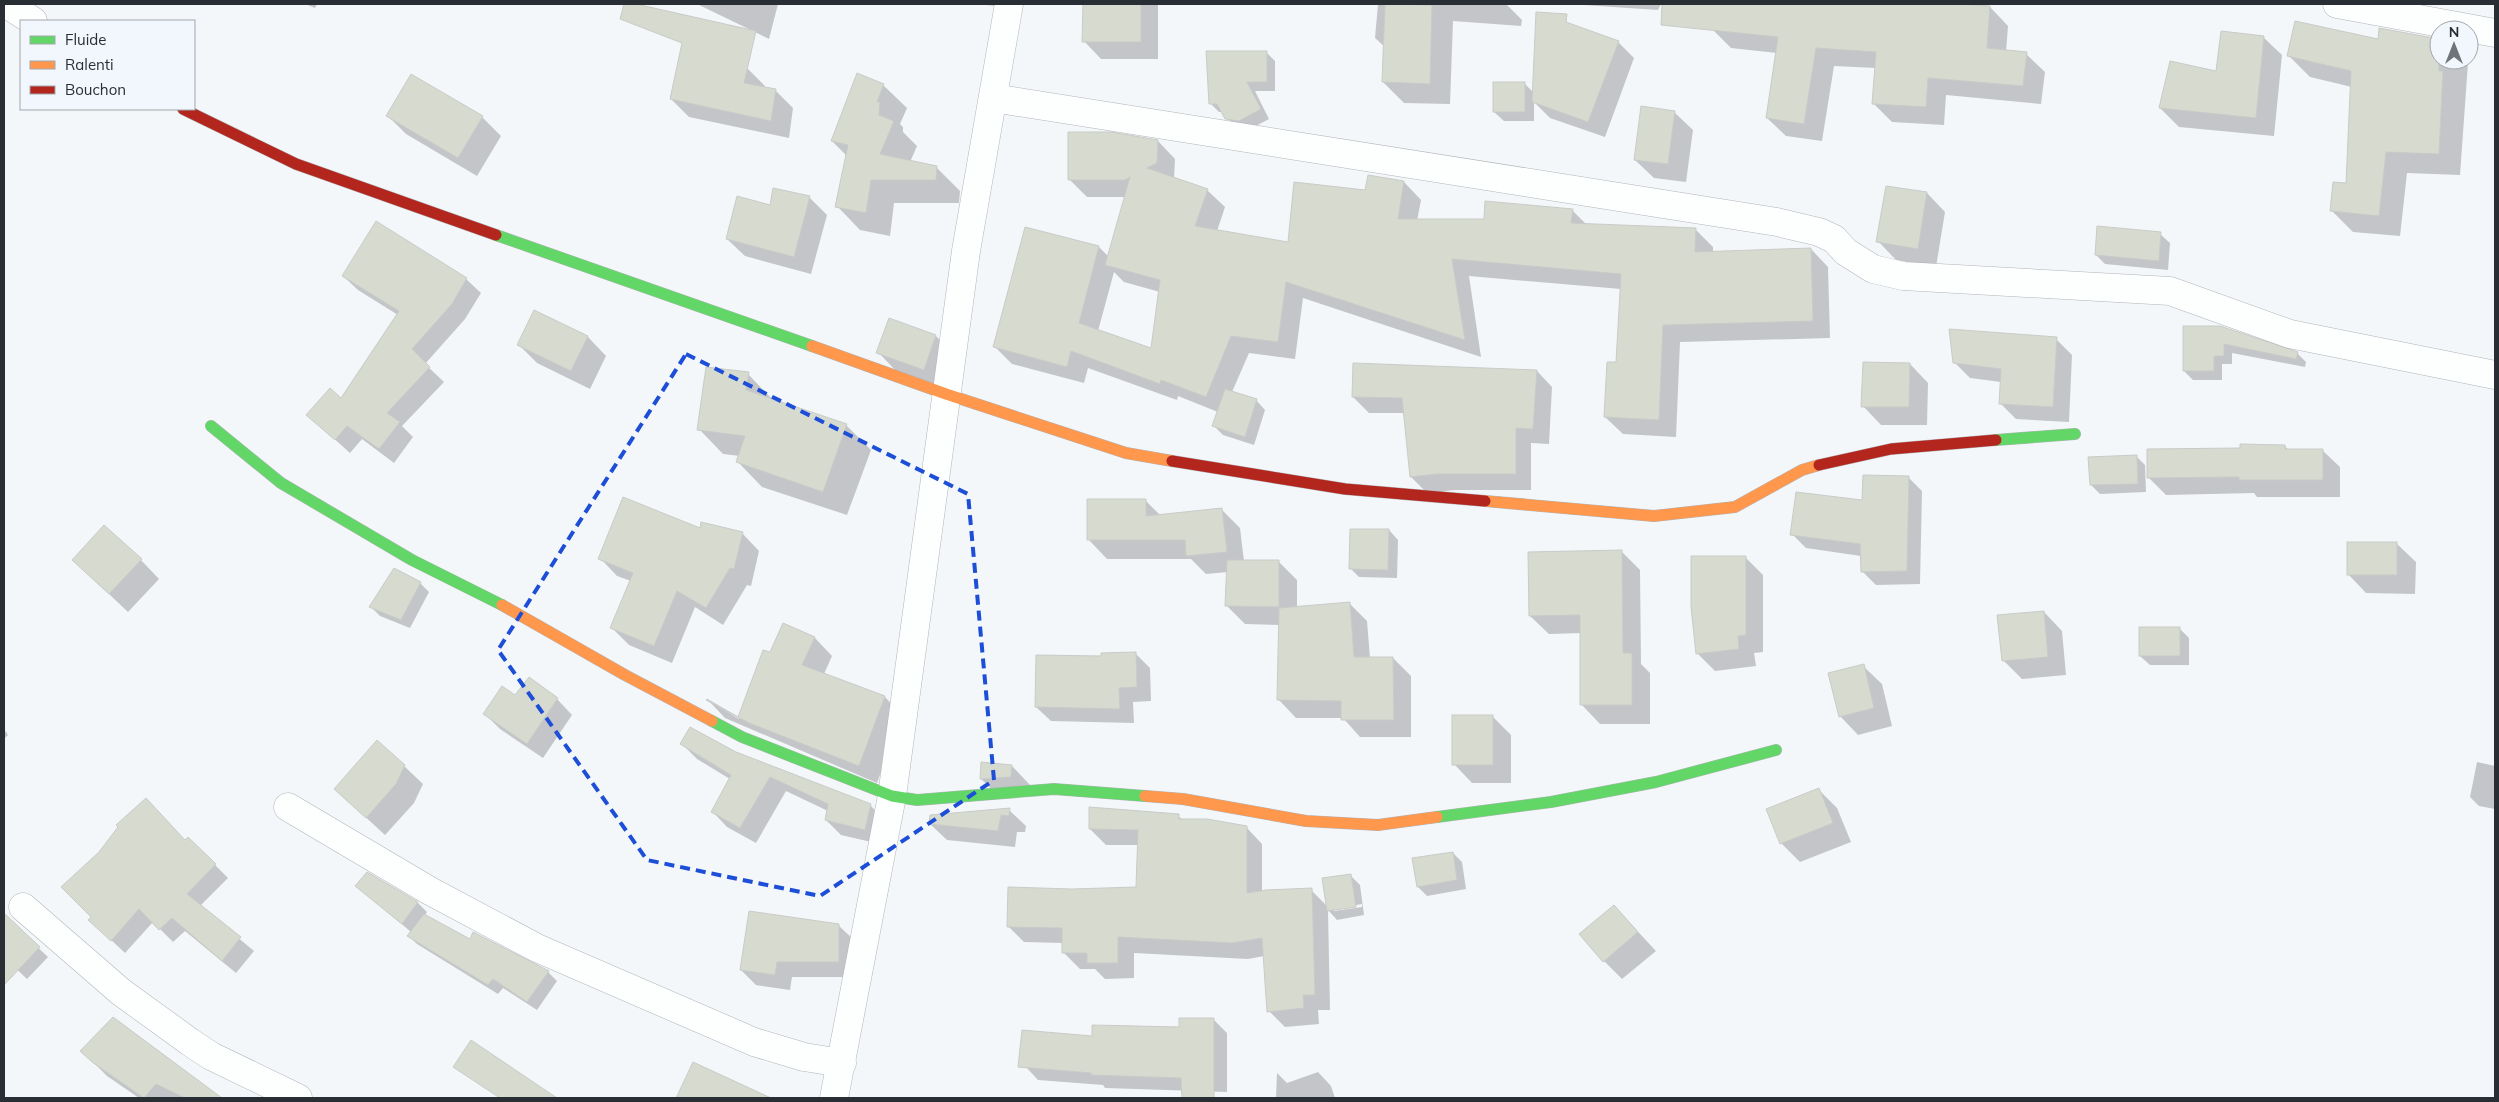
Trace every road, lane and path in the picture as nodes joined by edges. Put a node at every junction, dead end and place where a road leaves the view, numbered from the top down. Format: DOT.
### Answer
graph roads {
  1 [pos="6,4"];
  2 [pos="1009,4"];
  3 [pos="2338,4"];
  4 [pos="31,20"];
  5 [pos="2495,33"];
  6 [pos="993,98"];
  7 [pos="186,110"];
  8 [pos="2495,375"];
  9 [pos="946,394"];
  10 [pos="211,426"];
  11 [pos="2075,434"];
  12 [pos="1776,750"];
  13 [pos="892,796"];
  14 [pos="288,807"];
  15 [pos="23,907"];
  16 [pos="842,1063"];
  17 [pos="298,1098"];
  18 [pos="834,1098"];
  1 -- 4 [label="street"];
  2 -- 6 [label="street"];
  3 -- 5 [label="street"];
  6 -- 8 [label="street"];
  6 -- 9 [label="street"];
  7 -- 9 [label="street"];
  9 -- 11 [label="street"];
  9 -- 13 [label="street"];
  10 -- 13 [label="street"];
  12 -- 13 [label="street"];
  13 -- 16 [label="street"];
  14 -- 16 [label="street"];
  15 -- 17 [label="street"];
  16 -- 18 [label="street"];
}
